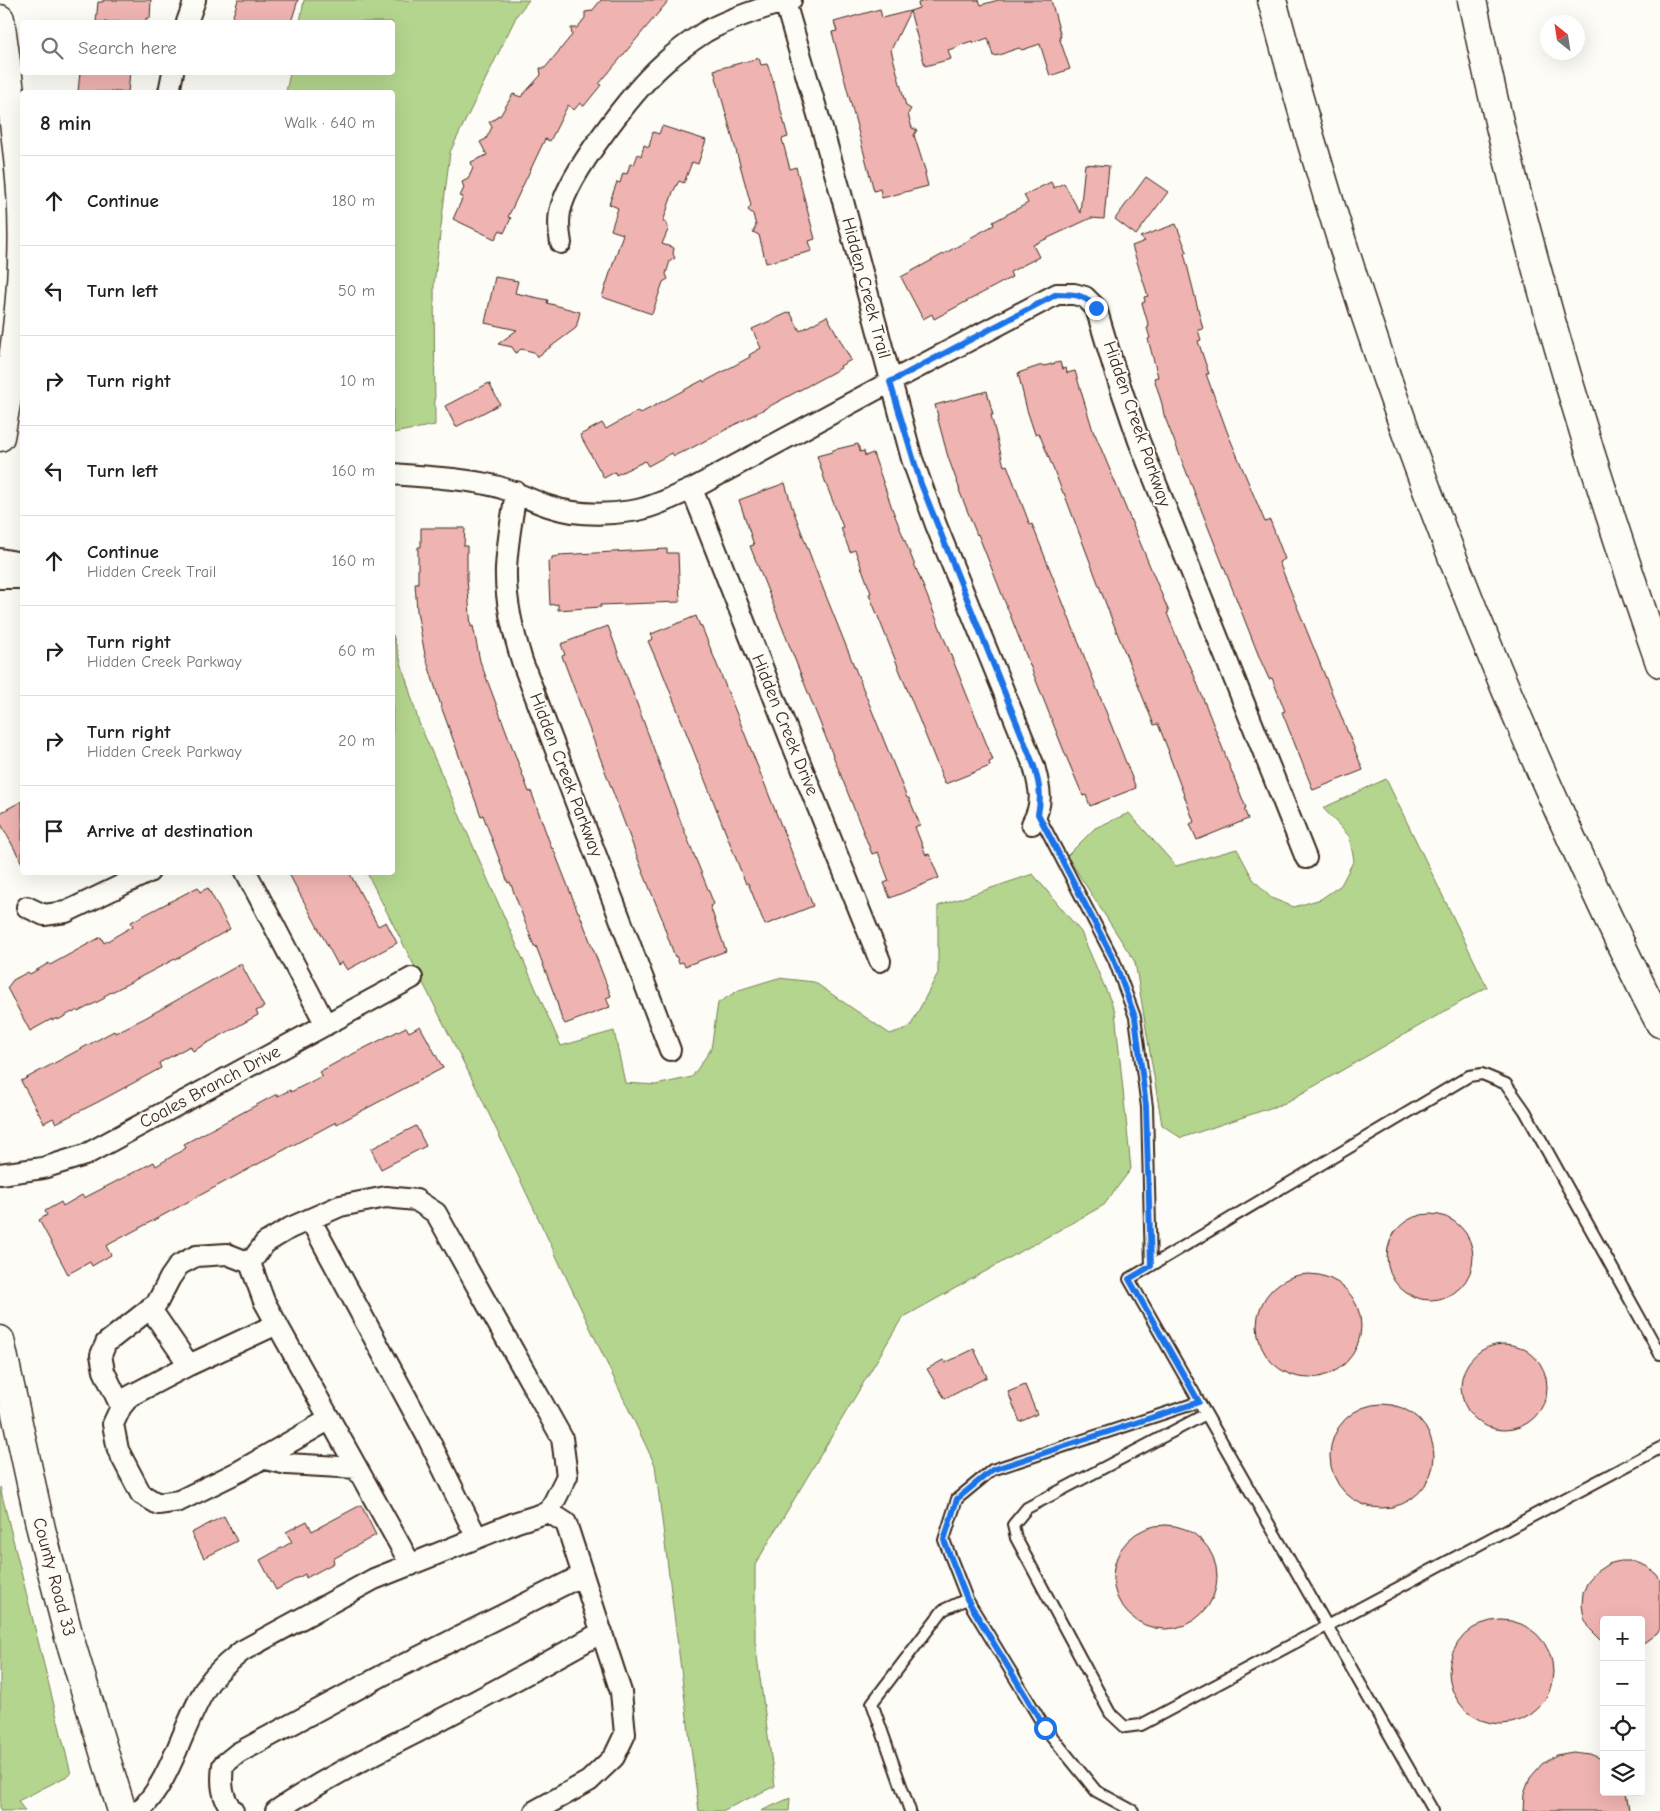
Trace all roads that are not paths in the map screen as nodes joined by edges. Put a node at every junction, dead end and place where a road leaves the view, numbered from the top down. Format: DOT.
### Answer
graph roads {
  1 [pos="195,0"];
  2 [pos="1272,0"];
  3 [pos="1472,0"];
  4 [pos="788,1"];
  5 [pos="0,19"];
  6 [pos="188,20"];
  7 [pos="172,75"];
  8 [pos="169,90"];
  9 [pos="20,181"];
  10 [pos="561,242"];
  11 [pos="20,280"];
  12 [pos="890,382"];
  13 [pos="0,437"];
  14 [pos="395,474"];
  15 [pos="692,489"];
  16 [pos="516,492"];
  17 [pos="0,559"];
  18 [pos="20,563"];
  19 [pos="0,578"];
  20 [pos="20,578"];
  21 [pos="1660,663"];
  22 [pos="1035,819"];
  23 [pos="1306,858"];
  24 [pos="143,875"];
  25 [pos="248,875"];
  26 [pos="27,907"];
  27 [pos="880,961"];
  28 [pos="412,978"];
  29 [pos="1660,1023"];
  30 [pos="326,1025"];
  31 [pos="670,1050"];
  32 [pos="0,1174"];
  33 [pos="310,1219"];
  34 [pos="250,1263"];
  35 [pos="1151,1266"];
  36 [pos="150,1308"];
  37 [pos="277,1324"];
  38 [pos="0,1340"];
  39 [pos="1660,1354"];
  40 [pos="189,1365"];
  41 [pos="1199,1402"];
  42 [pos="121,1407"];
  43 [pos="1206,1414"];
  44 [pos="330,1418"];
  45 [pos="1660,1448"];
  46 [pos="262,1458"];
  47 [pos="357,1468"];
  48 [pos="548,1512"];
  49 [pos="477,1538"];
  50 [pos="411,1565"];
  51 [pos="583,1575"];
  52 [pos="967,1599"];
  53 [pos="1327,1626"];
  54 [pos="602,1632"];
  55 [pos="122,1811"];
  56 [pos="139,1811"];
  57 [pos="233,1811"];
  58 [pos="276,1811"];
  59 [pos="535,1811"];
  60 [pos="910,1811"];
  61 [pos="1133,1811"];
  62 [pos="1432,1811"];
  1 -- 6 [label="street"];
  2 -- 29 [label="main road"];
  3 -- 21 [label="main road"];
  4 -- 10 [label="street"];
  4 -- 12 [label="street, Hidden Creek Trail"];
  5 -- 9 [label="main road"];
  7 -- 8 [label="street"];
  11 -- 13 [label="main road"];
  12 -- 15 [label="street, Hidden Creek Parkway"];
  12 -- 22 [label="street, Hidden Creek Trail"];
  12 -- 23 [label="street, Hidden Creek Parkway"];
  14 -- 16 [label="street, Hidden Creek Parkway"];
  15 -- 16 [label="street, Hidden Creek Parkway"];
  15 -- 27 [label="street, Hidden Creek Drive"];
  16 -- 31 [label="street, Hidden Creek Parkway"];
  17 -- 18 [label="street"];
  19 -- 20 [label="street"];
  22 -- 35 [label="lane"];
  24 -- 26 [label="street"];
  25 -- 30 [label="street"];
  28 -- 30 [label="street, Coales Branch Drive"];
  30 -- 32 [label="street, Coales Branch Drive"];
  33 -- 34 [label="street"];
  33 -- 48 [label="street"];
  33 -- 49 [label="street"];
  34 -- 36 [label="street"];
  34 -- 37 [label="street"];
  35 -- 39 [label="lane"];
  35 -- 41 [label="lane"];
  36 -- 40 [label="street"];
  36 -- 42 [label="street"];
  37 -- 40 [label="street"];
  37 -- 44 [label="street"];
  38 -- 55 [label="main road, County Road 33"];
  40 -- 42 [label="street"];
  41 -- 43 [label="lane"];
  41 -- 52 [label="lane"];
  42 -- 46 [label="street"];
  43 -- 53 [label="lane"];
  43 -- 53 [label="lane"];
  44 -- 46 [label="street"];
  44 -- 47 [label="street"];
  45 -- 53 [label="lane"];
  46 -- 47 [label="street"];
  47 -- 50 [label="street"];
  48 -- 49 [label="street"];
  48 -- 51 [label="street"];
  49 -- 50 [label="street"];
  50 -- 56 [label="street"];
  51 -- 54 [label="street"];
  51 -- 57 [label="street"];
  52 -- 60 [label="lane"];
  52 -- 61 [label="lane"];
  53 -- 62 [label="lane"];
  54 -- 58 [label="street"];
  54 -- 59 [label="street"];
}
